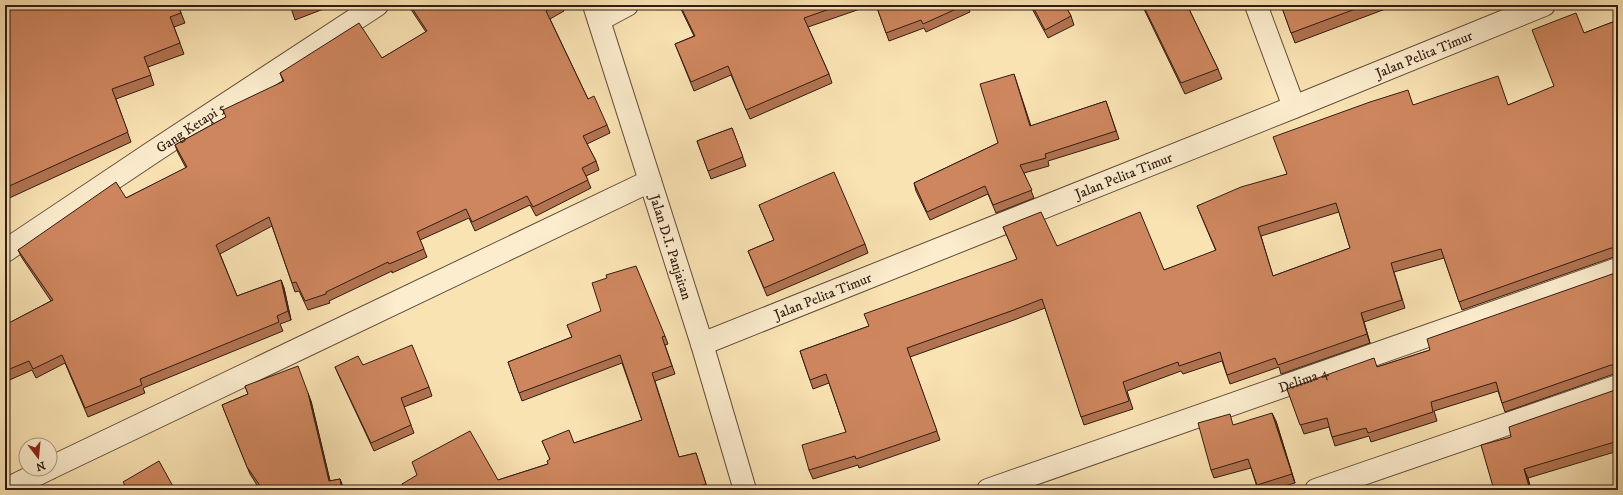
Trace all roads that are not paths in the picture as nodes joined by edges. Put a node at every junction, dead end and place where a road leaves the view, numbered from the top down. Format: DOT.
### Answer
graph roads {
  1 [pos="377,5"];
  2 [pos="627,5"];
  3 [pos="1256,5"];
  4 [pos="1544,5"];
  5 [pos="596,12"];
  6 [pos="1294,107"];
  7 [pos="650,181"];
  8 [pos="5,252"];
  9 [pos="1618,269"];
  10 [pos="702,344"];
  11 [pos="1618,386"];
  12 [pos="58,465"];
  13 [pos="32,477"];
  14 [pos="5,490"];
  15 [pos="745,490"];
  16 [pos="988,490"];
  17 [pos="1316,490"];
  1 -- 8 [label="street, Gang Ketapi 5"];
  2 -- 5 [label="street"];
  3 -- 6 [label="street"];
  4 -- 6 [label="street, Jalan Pelita Timur"];
  5 -- 7 [label="street, Jalan D.I. Panjaitan"];
  6 -- 10 [label="street, Jalan Pelita Timur"];
  7 -- 10 [label="street, Jalan D.I. Panjaitan"];
  7 -- 12 [label="street"];
  9 -- 16 [label="street, Delima 4"];
  10 -- 15 [label="street, Jalan D.I. Panjaitan"];
  11 -- 17 [label="street"];
  13 -- 14 [label="street"];
}
